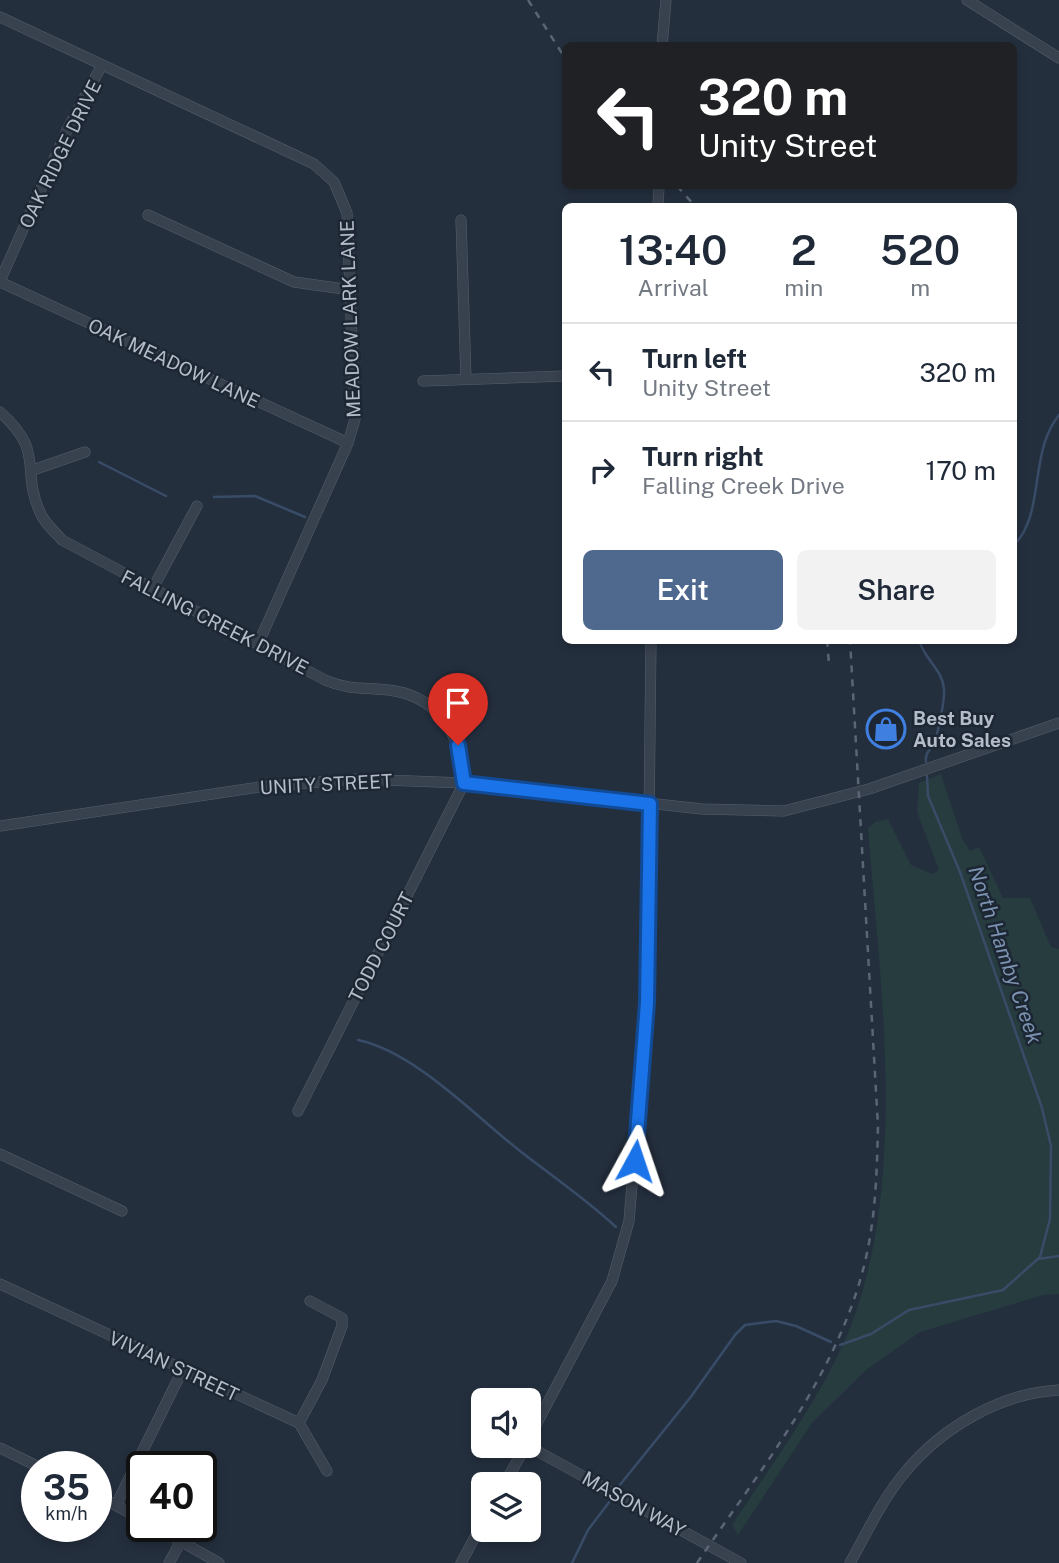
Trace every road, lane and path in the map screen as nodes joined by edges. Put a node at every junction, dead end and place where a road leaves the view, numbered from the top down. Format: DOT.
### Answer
graph roads {
  1 [pos="666,0"];
  2 [pos="967,0"];
  3 [pos="0,17"];
  4 [pos="662,42"];
  5 [pos="1059,58"];
  6 [pos="102,65"];
  7 [pos="148,215"];
  8 [pos="461,220"];
  9 [pos="0,282"];
  10 [pos="351,290"];
  11 [pos="562,376"];
  12 [pos="466,379"];
  13 [pos="423,381"];
  14 [pos="0,412"];
  15 [pos="348,443"];
  16 [pos="85,452"];
  17 [pos="33,470"];
  18 [pos="197,506"];
  19 [pos="153,588"];
  20 [pos="258,644"];
  21 [pos="651,644"];
  22 [pos="1059,723"];
  23 [pos="464,783"];
  24 [pos="650,804"];
  25 [pos="0,826"];
  26 [pos="298,1111"];
  27 [pos="0,1154"];
  28 [pos="122,1211"];
  29 [pos="0,1284"];
  30 [pos="310,1301"];
  31 [pos="182,1371"];
  32 [pos="1059,1390"];
  33 [pos="541,1415"];
  34 [pos="299,1423"];
  35 [pos="0,1448"];
  36 [pos="541,1454"];
  37 [pos="21,1458"];
  38 [pos="327,1471"];
  39 [pos="112,1503"];
  40 [pos="116,1505"];
  41 [pos="126,1510"];
  42 [pos="180,1542"];
  43 [pos="182,1542"];
  44 [pos="472,1542"];
  45 [pos="169,1563"];
  46 [pos="219,1563"];
  47 [pos="461,1563"];
  48 [pos="741,1563"];
  49 [pos="850,1563"];
  1 -- 4 [label="street"];
  2 -- 5 [label="street"];
  3 -- 6 [label="street, MEADOW LARK LANE"];
  6 -- 9 [label="street, OAK RIDGE DRIVE"];
  6 -- 10 [label="street, MEADOW LARK LANE"];
  7 -- 10 [label="street"];
  8 -- 12 [label="street"];
  9 -- 15 [label="street, OAK MEADOW LANE"];
  10 -- 15 [label="street, MEADOW LARK LANE"];
  11 -- 12 [label="street"];
  12 -- 13 [label="street"];
  14 -- 17 [label="street, FALLING CREEK DRIVE"];
  15 -- 20 [label="street, MEADOW LARK LANE"];
  16 -- 17 [label="street"];
  17 -- 19 [label="street, FALLING CREEK DRIVE"];
  18 -- 19 [label="street"];
  19 -- 20 [label="street, FALLING CREEK DRIVE"];
  20 -- 23 [label="street, FALLING CREEK DRIVE"];
  21 -- 24 [label="street"];
  22 -- 24 [label="street, UNITY STREET"];
  23 -- 24 [label="street, UNITY STREET"];
  23 -- 25 [label="street, UNITY STREET"];
  23 -- 26 [label="street, TODD COURT"];
  24 -- 33 [label="street"];
  27 -- 28 [label="street"];
  29 -- 31 [label="street, VIVIAN STREET"];
  30 -- 34 [label="street"];
  31 -- 34 [label="street, VIVIAN STREET"];
  31 -- 40 [label="street"];
  32 -- 49 [label="street"];
  34 -- 38 [label="street"];
  35 -- 37 [label="street"];
  36 -- 48 [label="street, MASON WAY"];
  39 -- 40 [label="street"];
  40 -- 41 [label="street"];
  42 -- 45 [label="street"];
  43 -- 46 [label="street"];
  44 -- 47 [label="street"];
}
